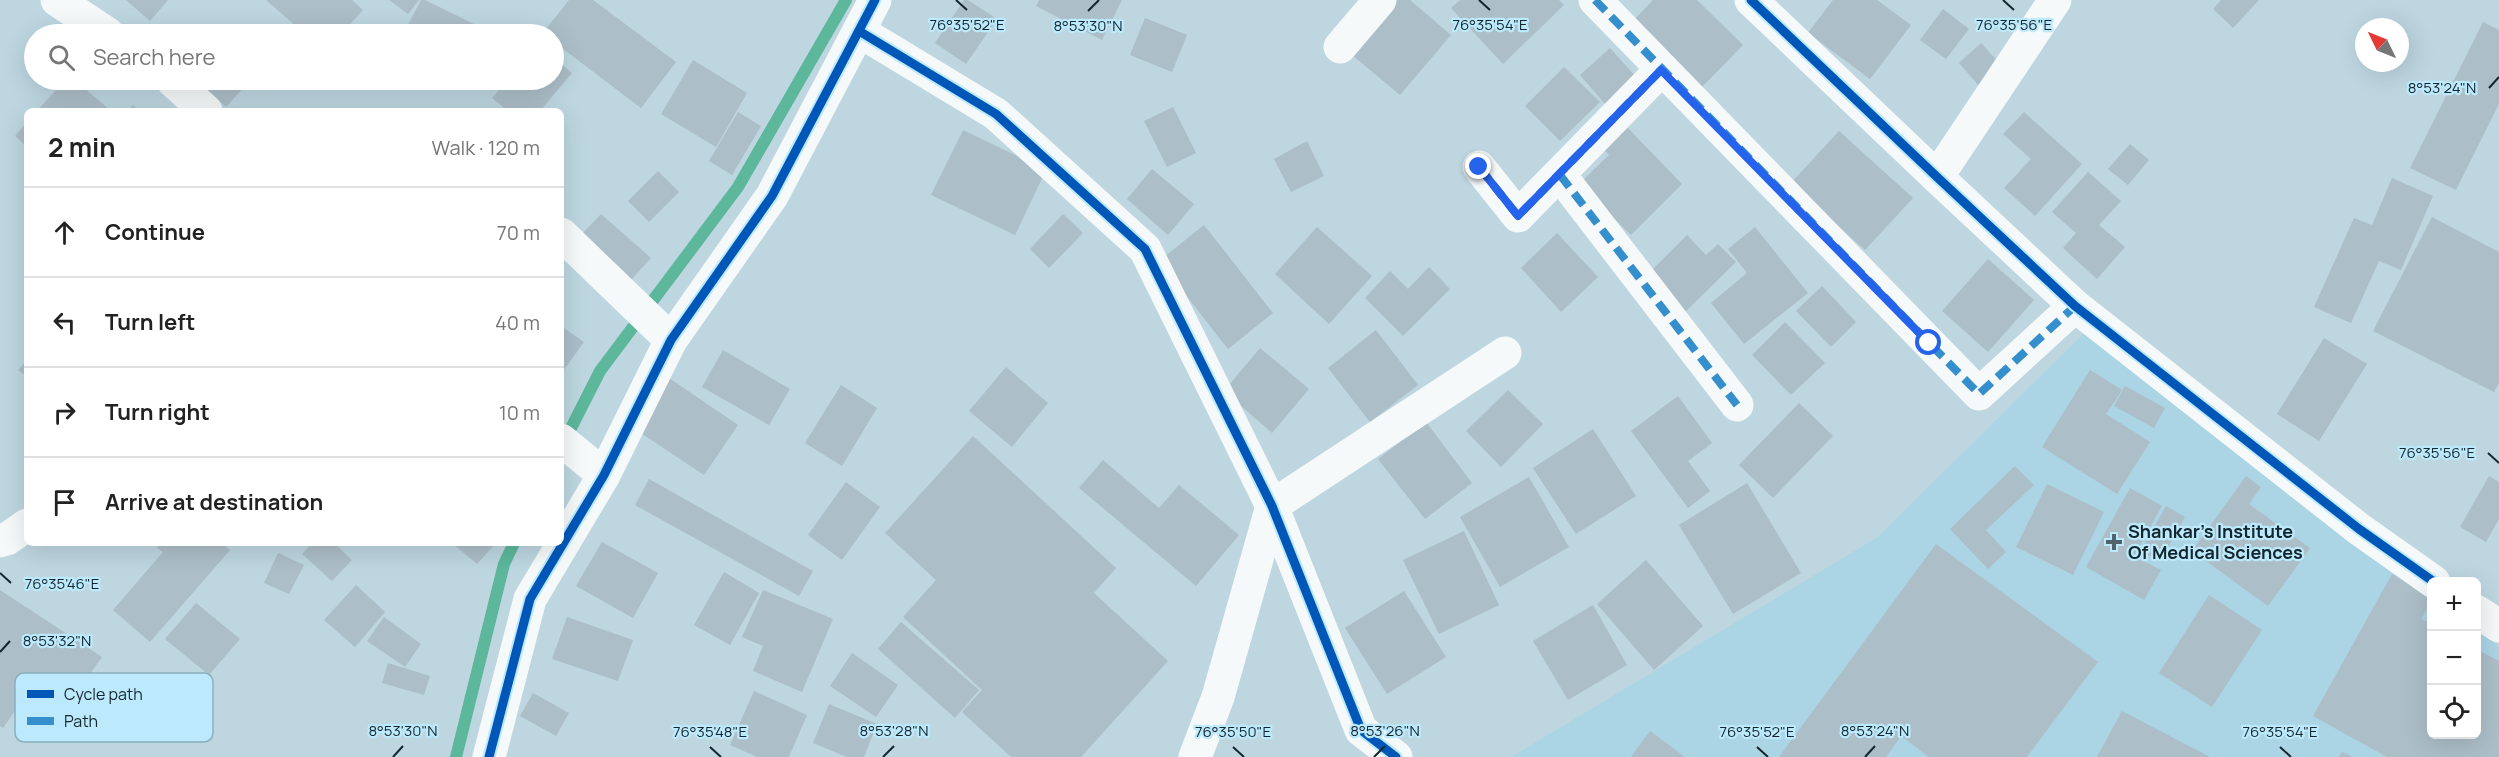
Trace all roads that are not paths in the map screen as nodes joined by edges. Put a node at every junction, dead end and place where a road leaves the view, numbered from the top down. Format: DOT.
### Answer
graph roads {
  1 [pos="875,0"];
  2 [pos="1380,0"];
  3 [pos="1594,0"];
  4 [pos="1752,0"];
  5 [pos="2055,0"];
  6 [pos="61,1"];
  7 [pos="94,24"];
  8 [pos="859,31"];
  9 [pos="1340,46"];
  10 [pos="1661,70"];
  11 [pos="183,90"];
  12 [pos="203,108"];
  13 [pos="1479,167"];
  14 [pos="1560,175"];
  15 [pos="1936,177"];
  16 [pos="564,237"];
  17 [pos="2075,306"];
  18 [pos="662,332"];
  19 [pos="1505,352"];
  20 [pos="1737,405"];
  21 [pos="568,446"];
  22 [pos="604,475"];
  23 [pos="1272,506"];
  24 [pos="24,527"];
  25 [pos="0,540"];
  26 [pos="564,542"];
  27 [pos="562,546"];
  28 [pos="2427,577"];
  29 [pos="2481,614"];
  30 [pos="2499,626"];
  31 [pos="489,757"];
  32 [pos="1195,757"];
  33 [pos="1396,757"];
  1 -- 8 [label="street"];
  2 -- 9 [label="street"];
  3 -- 10 [label="street"];
  4 -- 15 [label="street"];
  5 -- 15 [label="street"];
  6 -- 7 [label="street"];
  8 -- 18 [label="street"];
  8 -- 23 [label="street"];
  10 -- 14 [label="street"];
  10 -- 17 [label="street"];
  11 -- 12 [label="street"];
  13 -- 14 [label="street"];
  14 -- 20 [label="street"];
  15 -- 17 [label="street"];
  16 -- 18 [label="street"];
  17 -- 28 [label="street"];
  18 -- 22 [label="street"];
  19 -- 23 [label="street"];
  21 -- 22 [label="street"];
  22 -- 26 [label="street"];
  23 -- 32 [label="street"];
  23 -- 33 [label="street"];
  24 -- 25 [label="street"];
  27 -- 31 [label="street"];
  29 -- 30 [label="street"];
}
